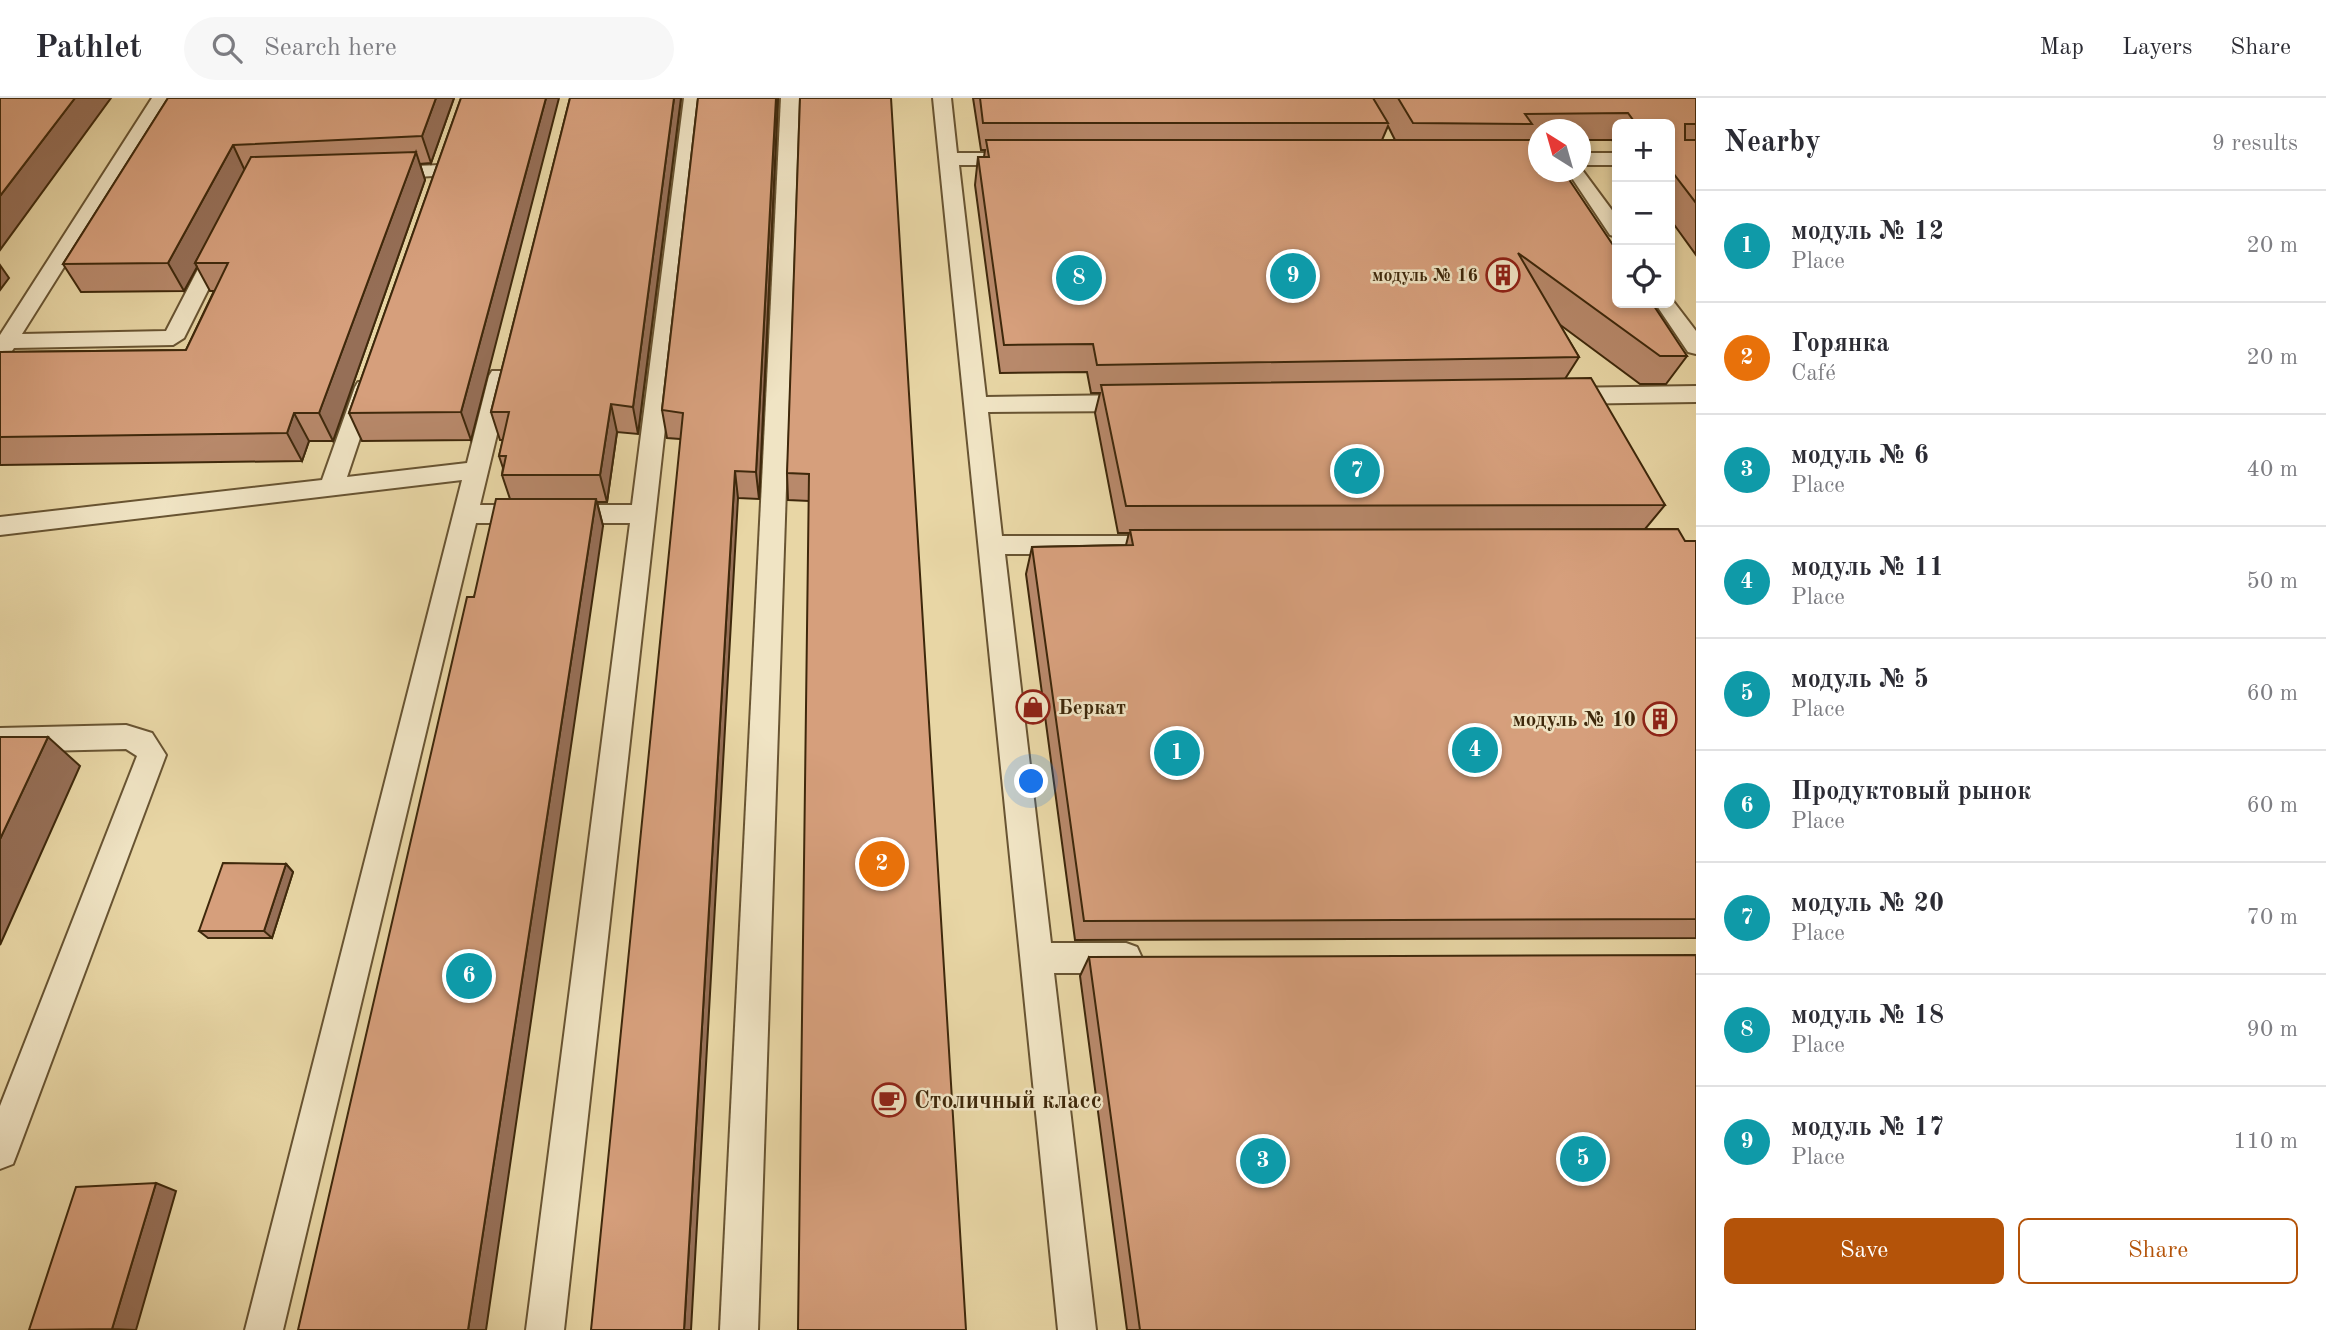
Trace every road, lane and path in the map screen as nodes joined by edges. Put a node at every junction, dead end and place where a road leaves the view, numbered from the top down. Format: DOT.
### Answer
graph roads {
  1 [pos="161,98"];
  2 [pos="693,98"];
  3 [pos="790,98"];
  4 [pos="942,98"];
  5 [pos="450,147"];
  6 [pos="949,159"];
  7 [pos="1032,159"];
  8 [pos="1591,159"];
  9 [pos="1612,159"];
  10 [pos="443,171"];
  11 [pos="362,174"];
  12 [pos="1584,182"];
  13 [pos="433,198"];
  14 [pos="1612,224"];
  15 [pos="229,227"];
  16 [pos="1669,308"];
  17 [pos="4,347"];
  18 [pos="1696,347"];
  19 [pos="507,351"];
  20 [pos="373,369"];
  21 [pos="1696,394"];
  22 [pos="1543,396"];
  23 [pos="1154,402"];
  24 [pos="974,405"];
  25 [pos="476,470"];
  26 [pos="331,487"];
  27 [pos="466,514"];
  28 [pos="643,514"];
  29 [pos="0,526"];
  30 [pos="992,545"];
  31 [pos="1185,545"];
  32 [pos="0,740"];
  33 [pos="1038,958"];
  34 [pos="1150,958"];
  35 [pos="0,1151"];
  36 [pos="264,1330"];
  37 [pos="545,1330"];
  38 [pos="739,1330"];
  39 [pos="1077,1330"];
  1 -- 17 [label="lane"];
  2 -- 28 [label="lane"];
  3 -- 38 [label="lane"];
  4 -- 6 [label="lane"];
  5 -- 10 [label="lane"];
  6 -- 7 [label="lane"];
  6 -- 24 [label="lane"];
  8 -- 9 [label="lane"];
  10 -- 11 [label="lane"];
  10 -- 13 [label="lane"];
  12 -- 14 [label="lane"];
  15 -- 17 [label="lane"];
  16 -- 18 [label="lane"];
  19 -- 25 [label="lane"];
  20 -- 26 [label="lane"];
  21 -- 22 [label="lane"];
  23 -- 24 [label="lane"];
  24 -- 30 [label="lane"];
  25 -- 26 [label="lane"];
  25 -- 27 [label="lane"];
  26 -- 29 [label="lane"];
  27 -- 28 [label="lane"];
  27 -- 36 [label="lane"];
  28 -- 37 [label="lane"];
  30 -- 31 [label="lane"];
  30 -- 33 [label="lane"];
  32 -- 35 [label="lane"];
  33 -- 34 [label="lane"];
  33 -- 39 [label="lane"];
}
